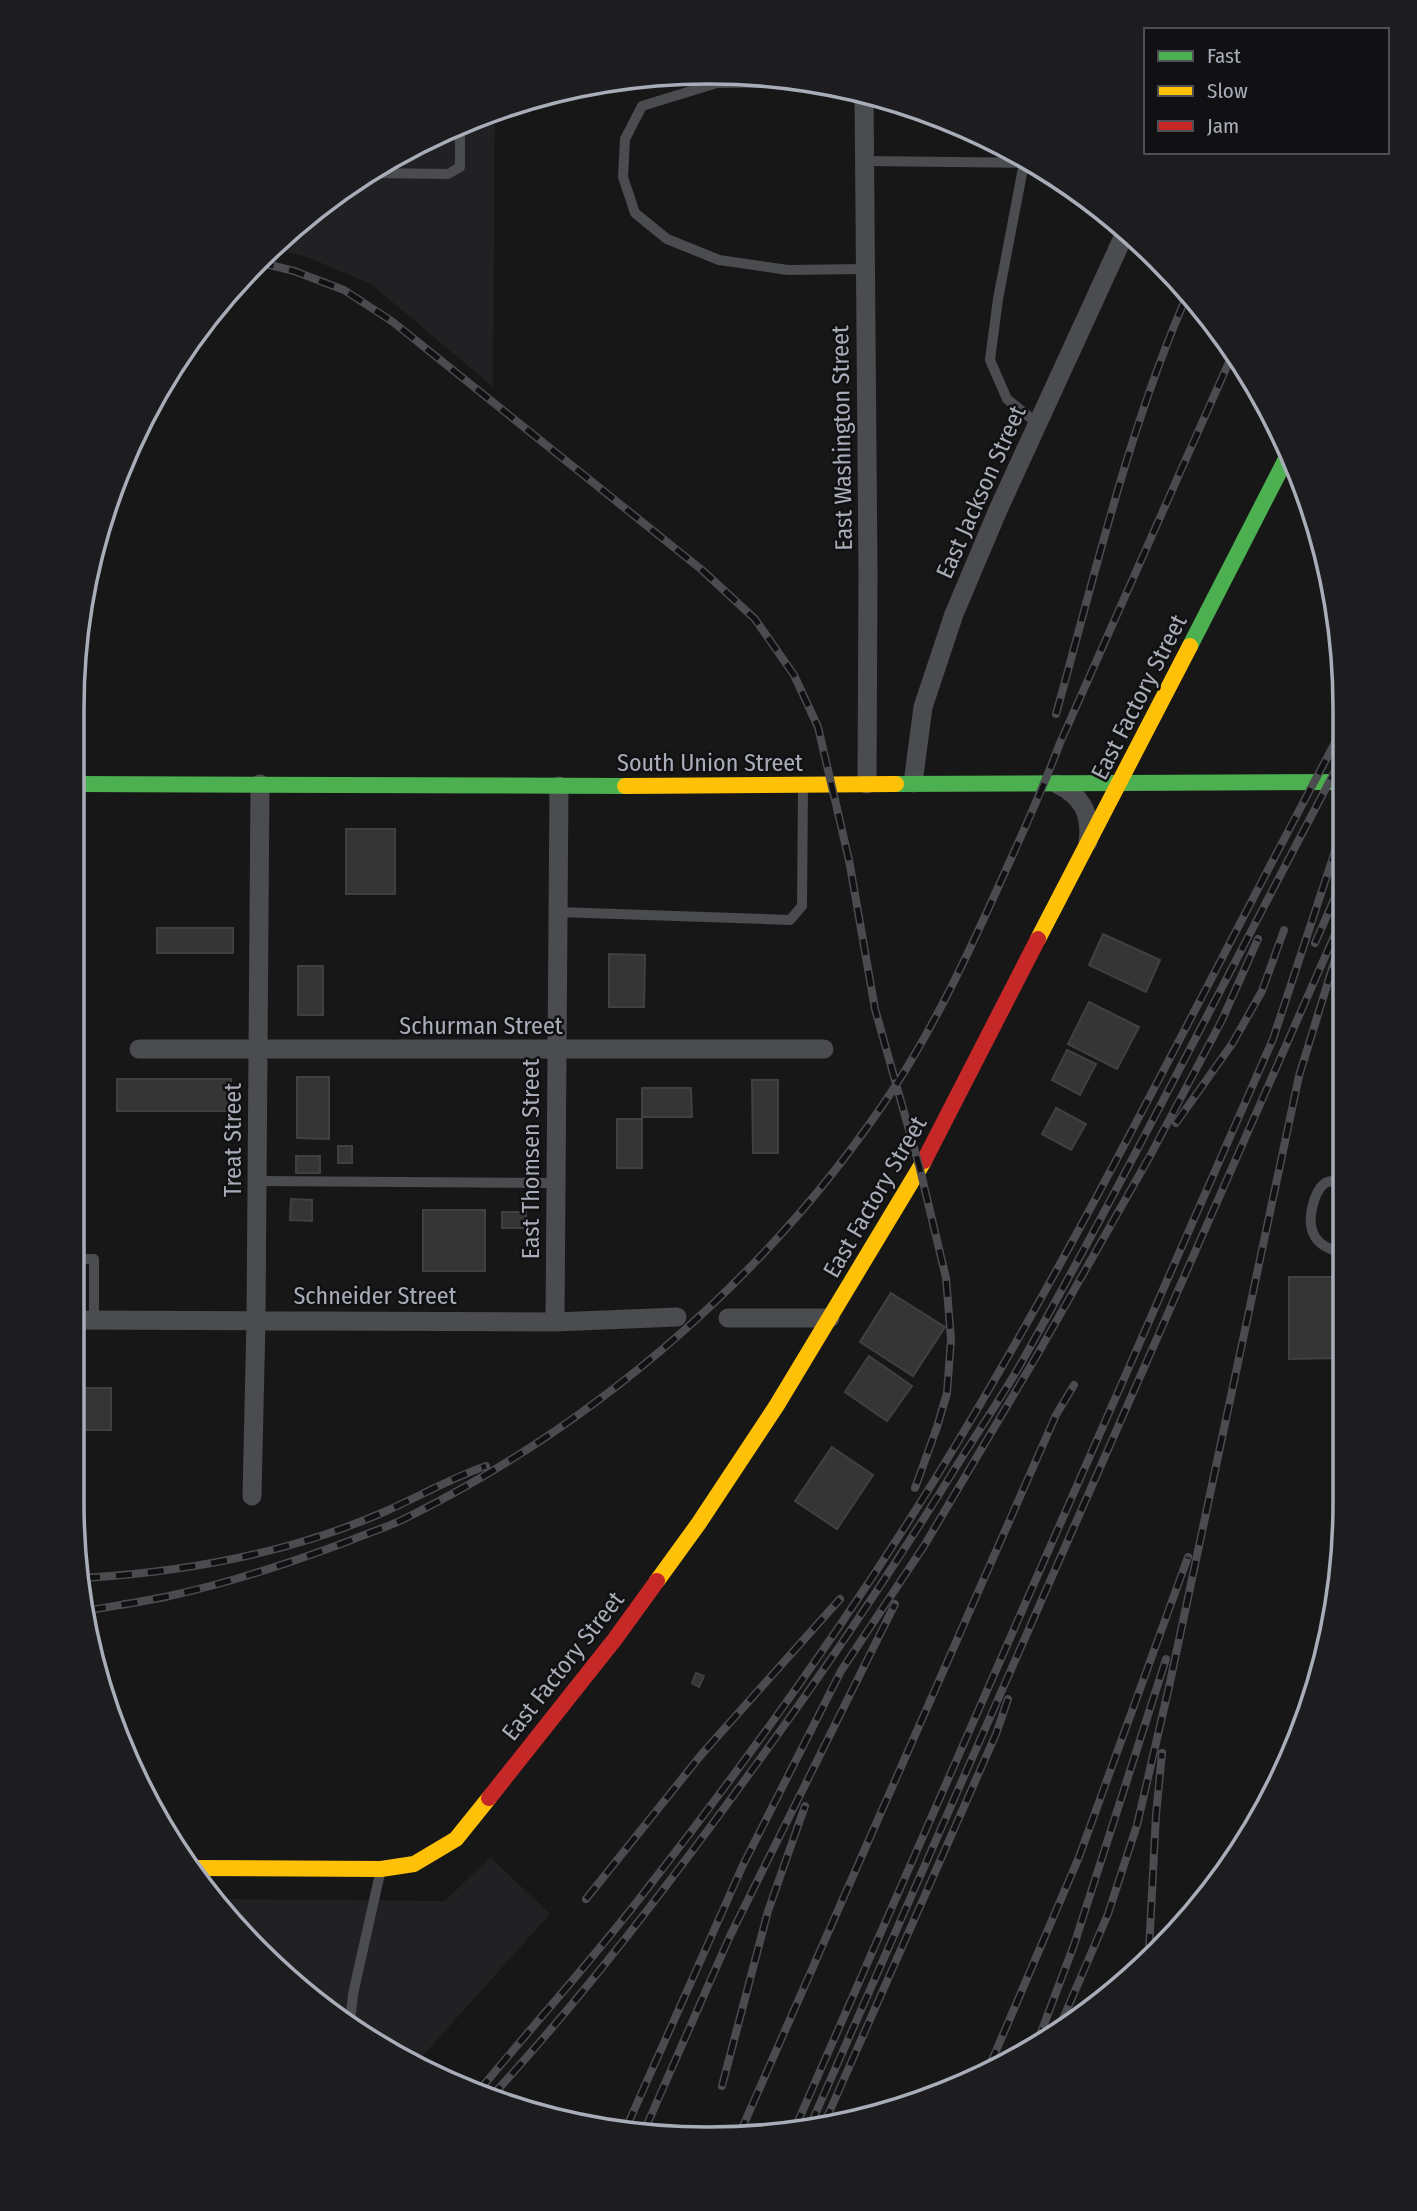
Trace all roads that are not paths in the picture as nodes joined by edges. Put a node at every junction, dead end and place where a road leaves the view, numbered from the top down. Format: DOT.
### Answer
graph roads {
  1 [pos="713,84"];
  2 [pos="864,104"];
  3 [pos="460,136"];
  4 [pos="863,160"];
  5 [pos="1011,163"];
  6 [pos="1026,171"];
  7 [pos="388,173"];
  8 [pos="1122,241"];
  9 [pos="864,269"];
  10 [pos="1038,424"];
  11 [pos="1283,465"];
  12 [pos="1333,782"];
  13 [pos="84,783"];
  14 [pos="913,783"];
  15 [pos="1121,783"];
  16 [pos="260,784"];
  17 [pos="867,784"];
  18 [pos="1057,784"];
  19 [pos="803,785"];
  20 [pos="559,786"];
  21 [pos="1087,848"];
  22 [pos="558,912"];
  23 [pos="139,1049"];
  24 [pos="824,1049"];
  25 [pos="258,1050"];
  26 [pos="557,1050"];
  27 [pos="257,1181"];
  28 [pos="1333,1182"];
  29 [pos="556,1183"];
  30 [pos="1333,1250"];
  31 [pos="84,1259"];
  32 [pos="677,1317"];
  33 [pos="729,1318"];
  34 [pos="830,1318"];
  35 [pos="84,1320"];
  36 [pos="94,1320"];
  37 [pos="256,1320"];
  38 [pos="555,1322"];
  39 [pos="252,1496"];
  40 [pos="202,1868"];
  41 [pos="381,1869"];
  42 [pos="351,2014"];
  1 -- 9 [label="lane"];
  2 -- 4 [label="street, East Washington Street"];
  3 -- 7 [label="lane"];
  4 -- 5 [label="lane"];
  4 -- 9 [label="street, East Washington Street"];
  6 -- 10 [label="lane"];
  8 -- 10 [label="street, East Jackson Street"];
  9 -- 17 [label="street, East Washington Street"];
  10 -- 14 [label="street, East Jackson Street"];
  11 -- 15 [label="street, East Factory Street"];
  12 -- 15 [label="street, South Union Street"];
  13 -- 16 [label="street, South Union Street"];
  14 -- 17 [label="street, South Union Street"];
  14 -- 18 [label="street, South Union Street"];
  15 -- 18 [label="street, South Union Street"];
  15 -- 21 [label="street, East Factory Street"];
  16 -- 20 [label="street, South Union Street"];
  16 -- 25 [label="street, Treat Street"];
  17 -- 19 [label="street, South Union Street"];
  18 -- 21 [label="street"];
  19 -- 20 [label="street, South Union Street"];
  19 -- 22 [label="lane"];
  20 -- 22 [label="street, East Thomsen Street"];
  21 -- 34 [label="street, East Factory Street"];
  22 -- 26 [label="street, East Thomsen Street"];
  23 -- 25 [label="street, Schurman Street"];
  24 -- 26 [label="street, Schurman Street"];
  25 -- 26 [label="street, Schurman Street"];
  25 -- 27 [label="street, Treat Street"];
  26 -- 29 [label="street, East Thomsen Street"];
  27 -- 29 [label="lane"];
  27 -- 37 [label="street, Treat Street"];
  28 -- 30 [label="lane"];
  29 -- 38 [label="street, East Thomsen Street"];
  31 -- 36 [label="lane"];
  32 -- 38 [label="street, Schneider Street"];
  33 -- 34 [label="street"];
  34 -- 41 [label="street, East Factory Street"];
  35 -- 36 [label="street, Schneider Street"];
  36 -- 37 [label="street, Schneider Street"];
  37 -- 38 [label="street, Schneider Street"];
  37 -- 39 [label="street, Treat Street"];
  40 -- 41 [label="street, East Factory Street"];
  41 -- 42 [label="lane"];
}
